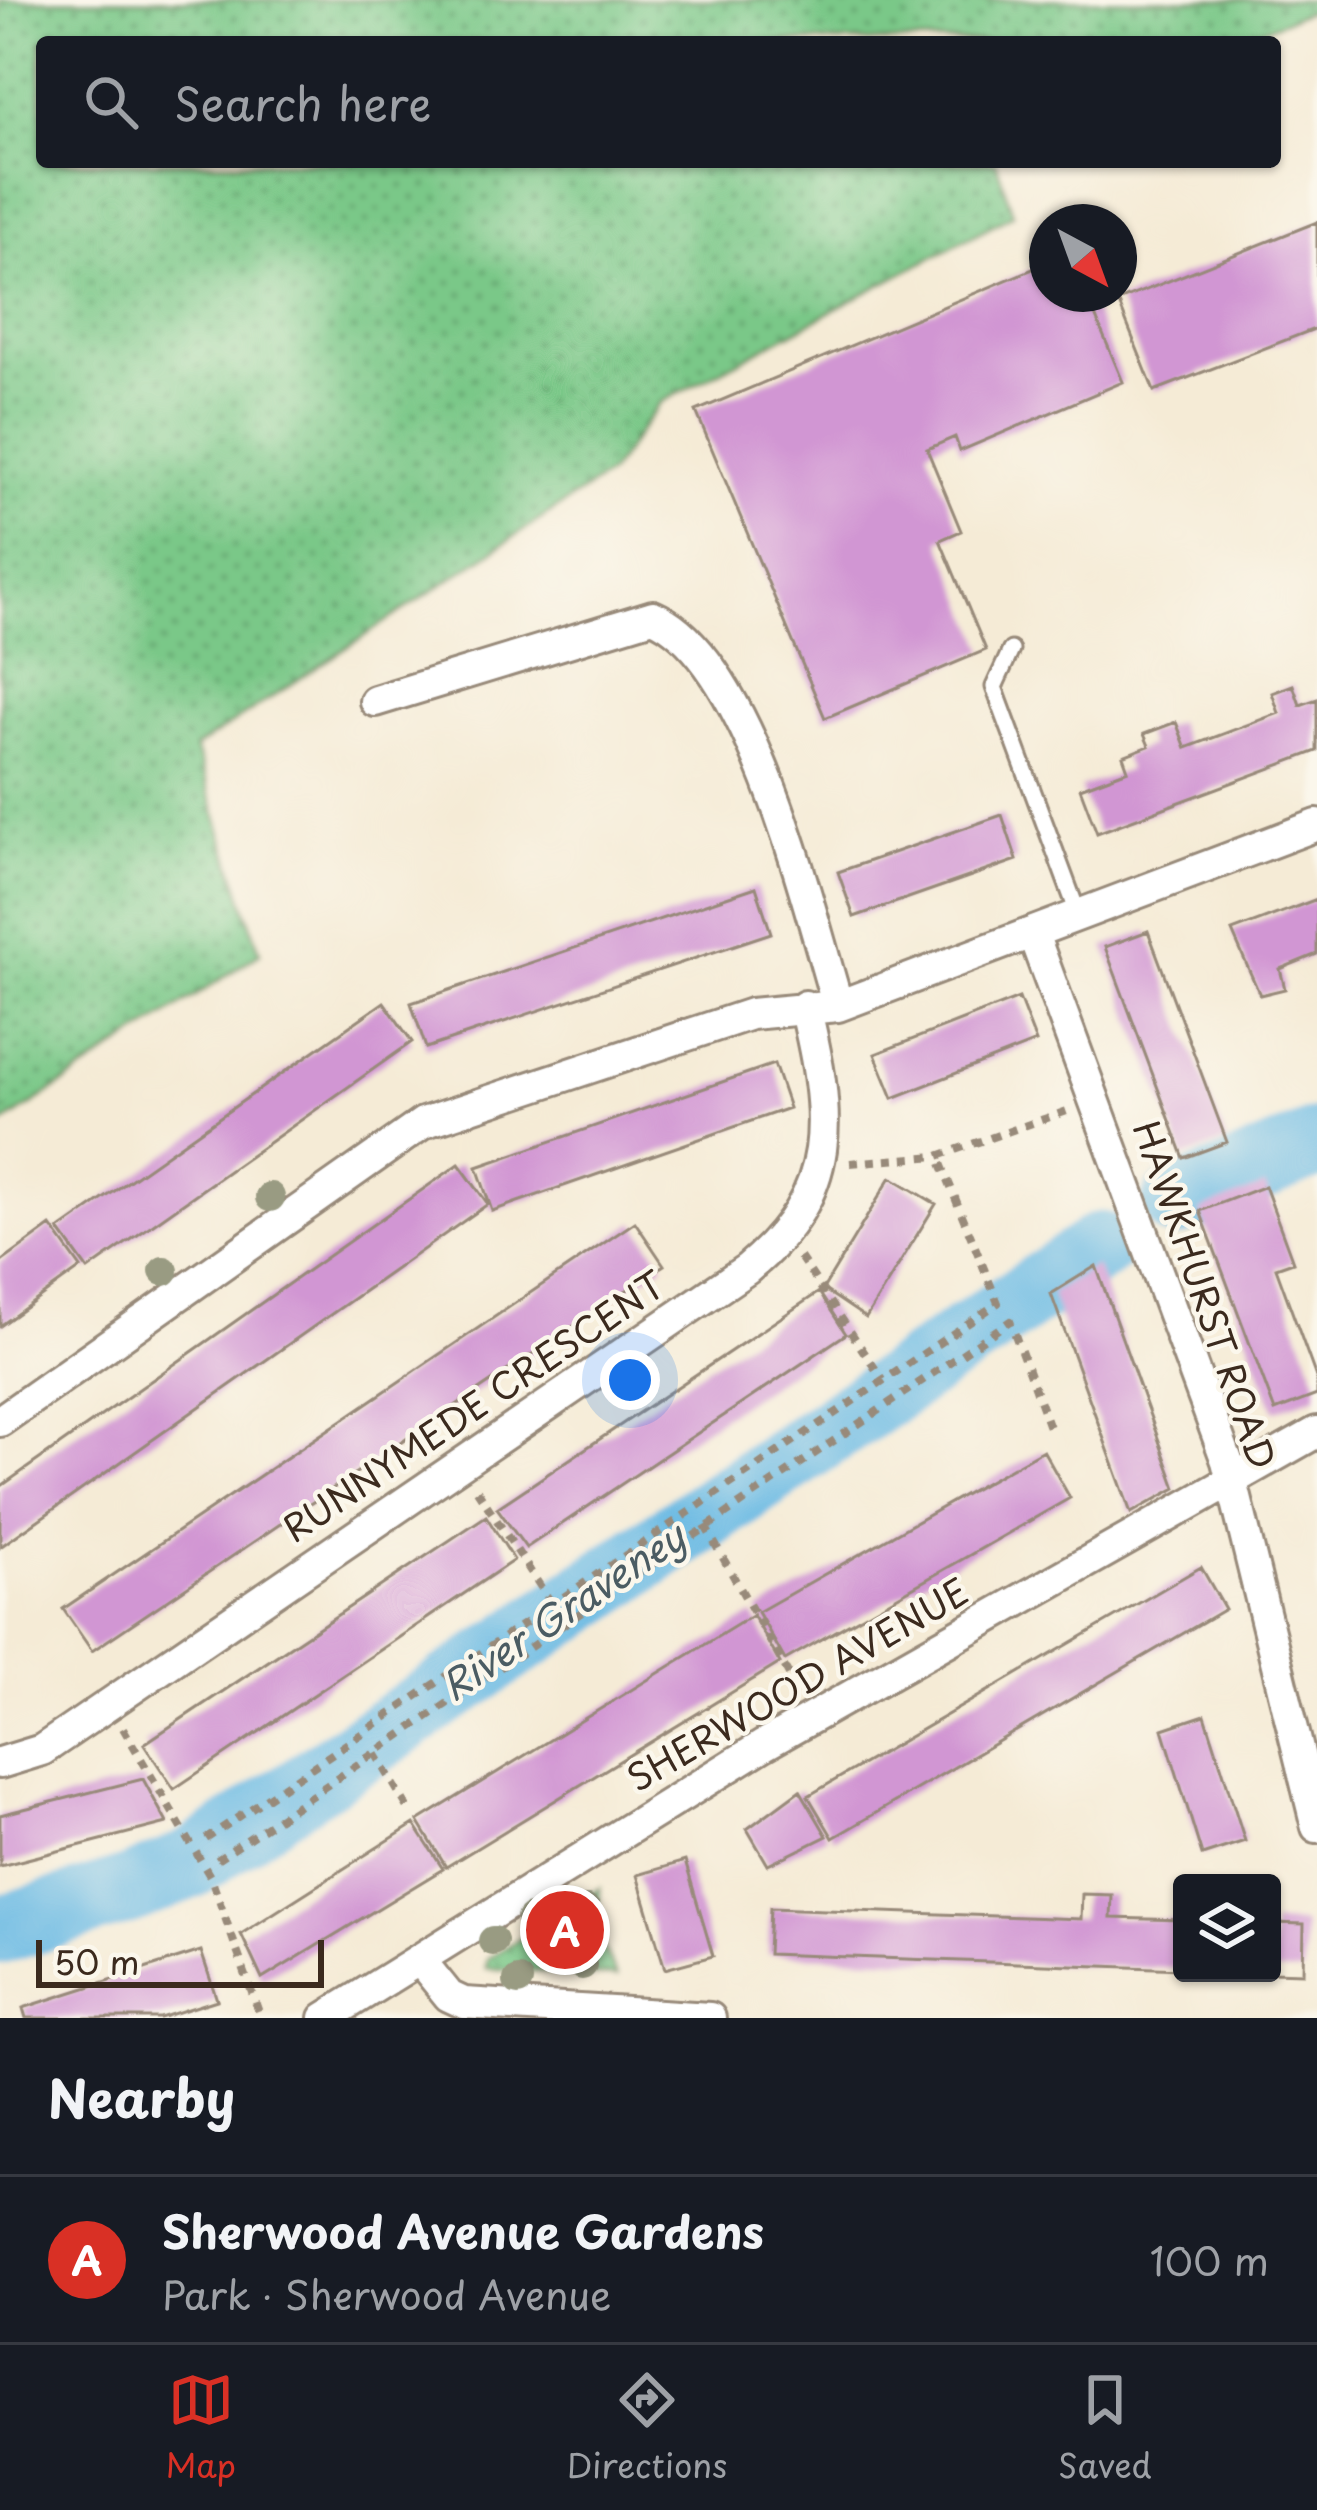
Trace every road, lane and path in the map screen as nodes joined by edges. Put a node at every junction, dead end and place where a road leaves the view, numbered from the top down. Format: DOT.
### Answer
graph roads {
  1 [pos="1011,650"];
  2 [pos="375,701"];
  3 [pos="1317,825"];
  4 [pos="1079,916"];
  5 [pos="1033,934"];
  6 [pos="805,1006"];
  7 [pos="838,1006"];
  8 [pos="1094,1101"];
  9 [pos="938,1156"];
  10 [pos="821,1166"];
  11 [pos="786,1237"];
  12 [pos="883,1380"];
  13 [pos="0,1420"];
  14 [pos="1051,1430"];
  15 [pos="1317,1432"];
  16 [pos="460,1464"];
  17 [pos="1231,1484"];
  18 [pos="705,1526"];
  19 [pos="552,1604"];
  20 [pos="108,1704"];
  21 [pos="813,1716"];
  22 [pos="375,1753"];
  23 [pos="0,1762"];
  24 [pos="411,1813"];
  25 [pos="1317,1828"];
  26 [pos="206,1839"];
  27 [pos="218,1860"];
  28 [pos="419,1960"];
  29 [pos="261,2018"];
  30 [pos="325,2018"];
  31 [pos="710,2018"];
  1 -- 4 [label="lane"];
  2 -- 7 [label="street"];
  3 -- 4 [label="street"];
  4 -- 5 [label="street"];
  5 -- 7 [label="street"];
  5 -- 8 [label="street, HAWKHURST ROAD"];
  6 -- 7 [label="street"];
  6 -- 10 [label="street, RUNNYMEDE CRESCENT"];
  6 -- 13 [label="street"];
  8 -- 9 [label="path"];
  8 -- 17 [label="street, HAWKHURST ROAD"];
  9 -- 10 [label="path"];
  9 -- 12 [label="path"];
  10 -- 11 [label="street, RUNNYMEDE CRESCENT"];
  11 -- 12 [label="path"];
  11 -- 16 [label="street, RUNNYMEDE CRESCENT"];
  12 -- 19 [label="path"];
  14 -- 18 [label="path"];
  15 -- 17 [label="street, SHERWOOD AVENUE"];
  16 -- 19 [label="path"];
  16 -- 20 [label="street, RUNNYMEDE CRESCENT"];
  17 -- 21 [label="street, SHERWOOD AVENUE"];
  17 -- 25 [label="street, HAWKHURST ROAD"];
  18 -- 21 [label="path"];
  18 -- 22 [label="path"];
  19 -- 26 [label="path"];
  20 -- 23 [label="street, RUNNYMEDE CRESCENT"];
  20 -- 29 [label="path"];
  21 -- 28 [label="street, SHERWOOD AVENUE"];
  22 -- 24 [label="path"];
  22 -- 27 [label="path"];
  28 -- 30 [label="street, SHERWOOD AVENUE"];
  28 -- 31 [label="street"];
}
